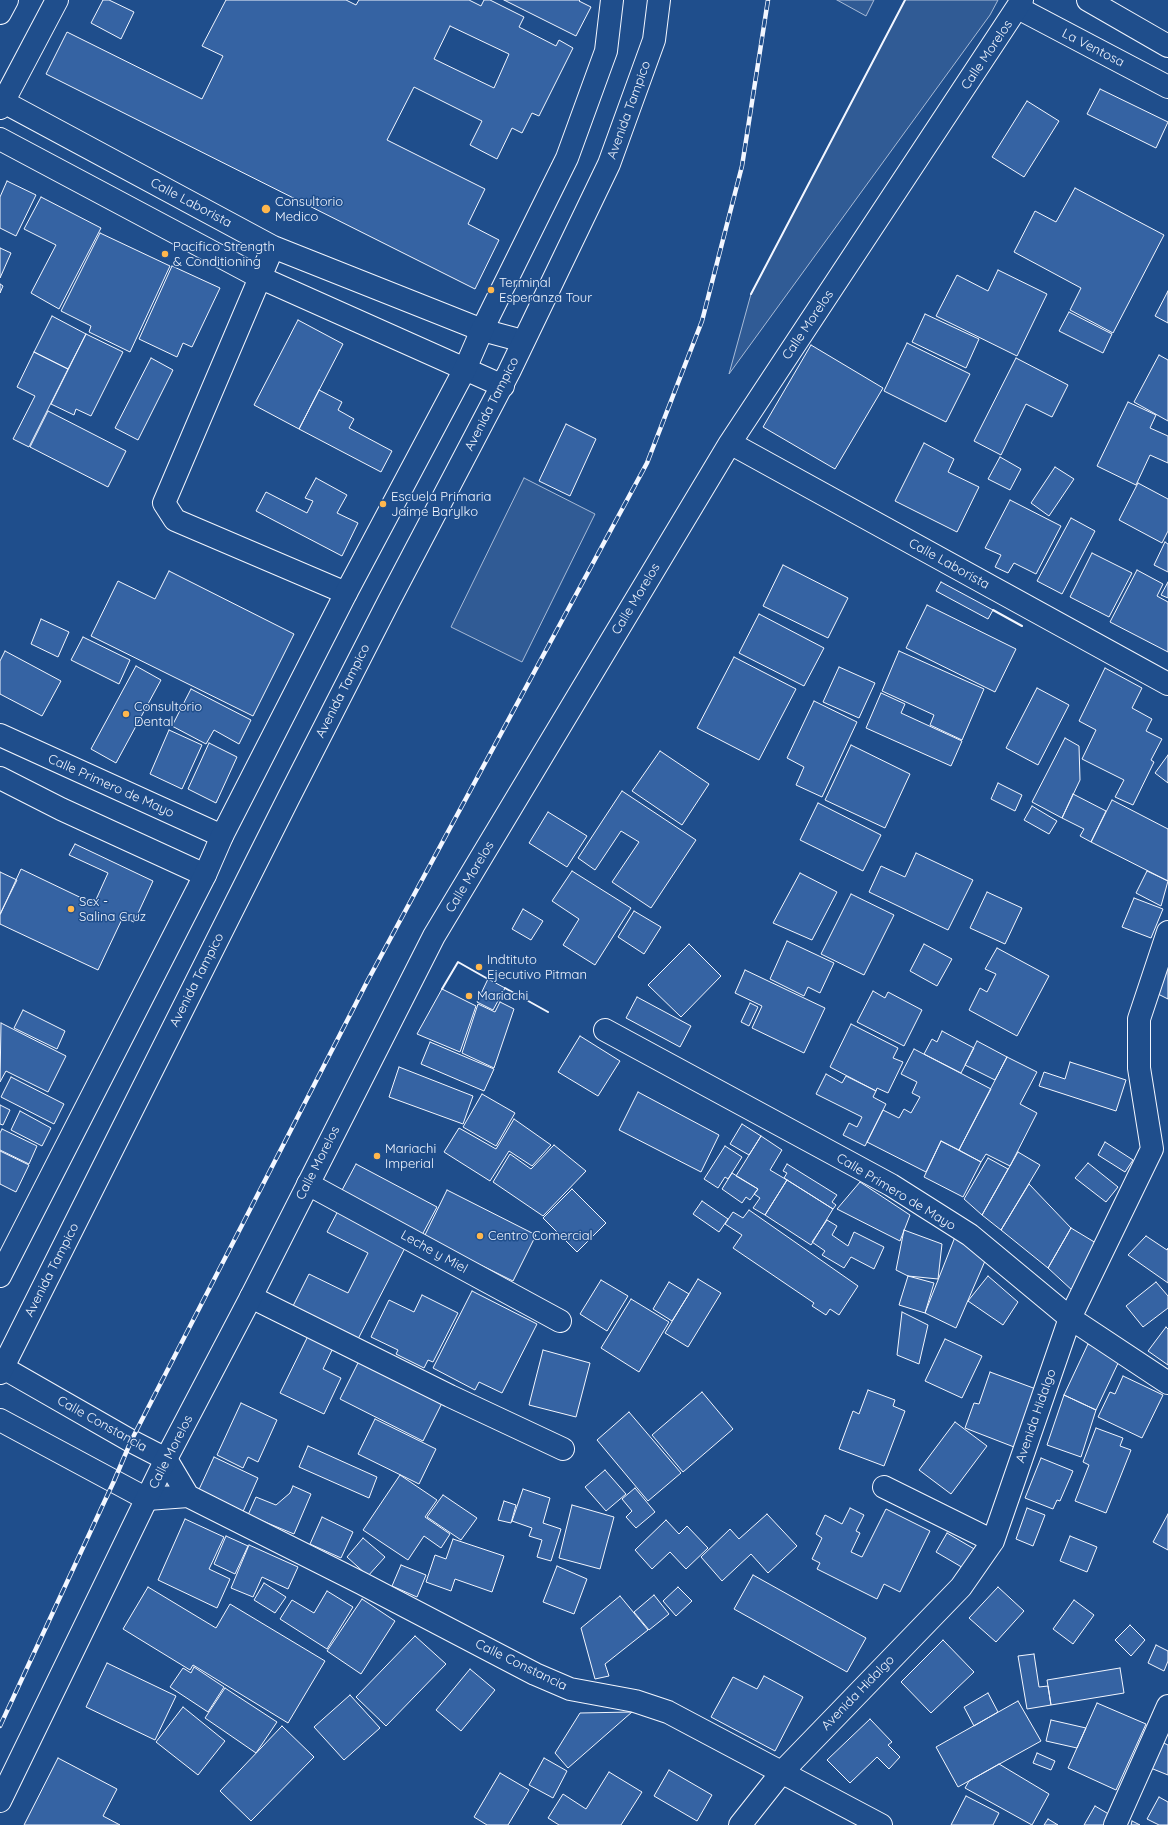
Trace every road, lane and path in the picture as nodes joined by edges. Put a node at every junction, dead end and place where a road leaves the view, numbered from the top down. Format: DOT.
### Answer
graph roads {
  1 [pos="7,0"];
  2 [pos="57,0"];
  3 [pos="612,0"];
  4 [pos="659,0"];
  5 [pos="1088,0"];
  6 [pos="1020,4"];
  7 [pos="0,13"];
  8 [pos="1168,46"];
  9 [pos="1168,87"];
  10 [pos="1,104"];
  11 [pos="0,139"];
  12 [pos="273,247"];
  13 [pos="259,278"];
  14 [pos="482,330"];
  15 [pos="523,341"];
  16 [pos="465,369"];
  17 [pos="503,386"];
  18 [pos="730,443"];
  19 [pos="346,593"];
  20 [pos="1168,684"];
  21 [pos="0,735"];
  22 [pos="0,778"];
  23 [pos="222,836"];
  24 [pos="205,875"];
  25 [pos="1168,932"];
  26 [pos="605,1030"];
  27 [pos="308,1184"];
  28 [pos="0,1276"];
  29 [pos="251,1297"];
  30 [pos="1070,1318"];
  31 [pos="560,1321"];
  32 [pos="1,1369"];
  33 [pos="1168,1383"];
  34 [pos="0,1420"];
  35 [pos="563,1449"];
  36 [pos="166,1459"];
  37 [pos="884,1487"];
  38 [pos="188,1496"];
  39 [pos="147,1499"];
  40 [pos="993,1541"];
  41 [pos="1168,1706"];
  42 [pos="782,1772"];
  43 [pos="0,1801"];
  44 [pos="740,1825"];
  45 [pos="881,1825"];
  46 [pos="1115,1825"];
  1 -- 7 [label="street"];
  2 -- 10 [label="street"];
  3 -- 14 [label="street"];
  4 -- 15 [label="street, Avenida Tampico"];
  5 -- 8 [label="street"];
  6 -- 9 [label="street, La Ventosa"];
  6 -- 18 [label="street, Calle Morelos"];
  10 -- 12 [label="street, Calle Laborista"];
  11 -- 13 [label="street"];
  12 -- 13 [label="street"];
  12 -- 14 [label="street, Calle Laborista"];
  13 -- 16 [label="street"];
  13 -- 19 [label="street"];
  14 -- 15 [label="street, Calle Laborista"];
  14 -- 16 [label="street"];
  15 -- 17 [label="street, Avenida Tampico"];
  16 -- 17 [label="street"];
  16 -- 19 [label="street"];
  17 -- 32 [label="street, Avenida Tampico"];
  18 -- 20 [label="street, Calle Laborista"];
  18 -- 27 [label="street, Calle Morelos"];
  19 -- 23 [label="street"];
  21 -- 23 [label="street, Calle Primero de Mayo"];
  22 -- 24 [label="street"];
  23 -- 24 [label="street"];
  24 -- 28 [label="street"];
  25 -- 30 [label="street, Avenida Hidalgo"];
  26 -- 30 [label="street, Calle Primero de Mayo"];
  27 -- 29 [label="street, Calle Morelos"];
  27 -- 31 [label="street, Leche y Miel"];
  29 -- 35 [label="street"];
  29 -- 36 [label="street, Calle Morelos"];
  30 -- 33 [label="street, Calle Primero de Mayo"];
  30 -- 40 [label="street, Avenida Hidalgo"];
  32 -- 36 [label="street, Calle Constancia"];
  34 -- 39 [label="street"];
  36 -- 38 [label="street"];
  36 -- 39 [label="street, Calle Morelos"];
  37 -- 40 [label="street"];
  38 -- 39 [label="street"];
  38 -- 42 [label="street, Calle Constancia"];
  39 -- 43 [label="street, Calle Morelos"];
  40 -- 42 [label="street, Avenida Hidalgo"];
  41 -- 46 [label="street"];
  42 -- 44 [label="street, Avenida Hidalgo"];
  42 -- 45 [label="street, Calle Constancia"];
}
